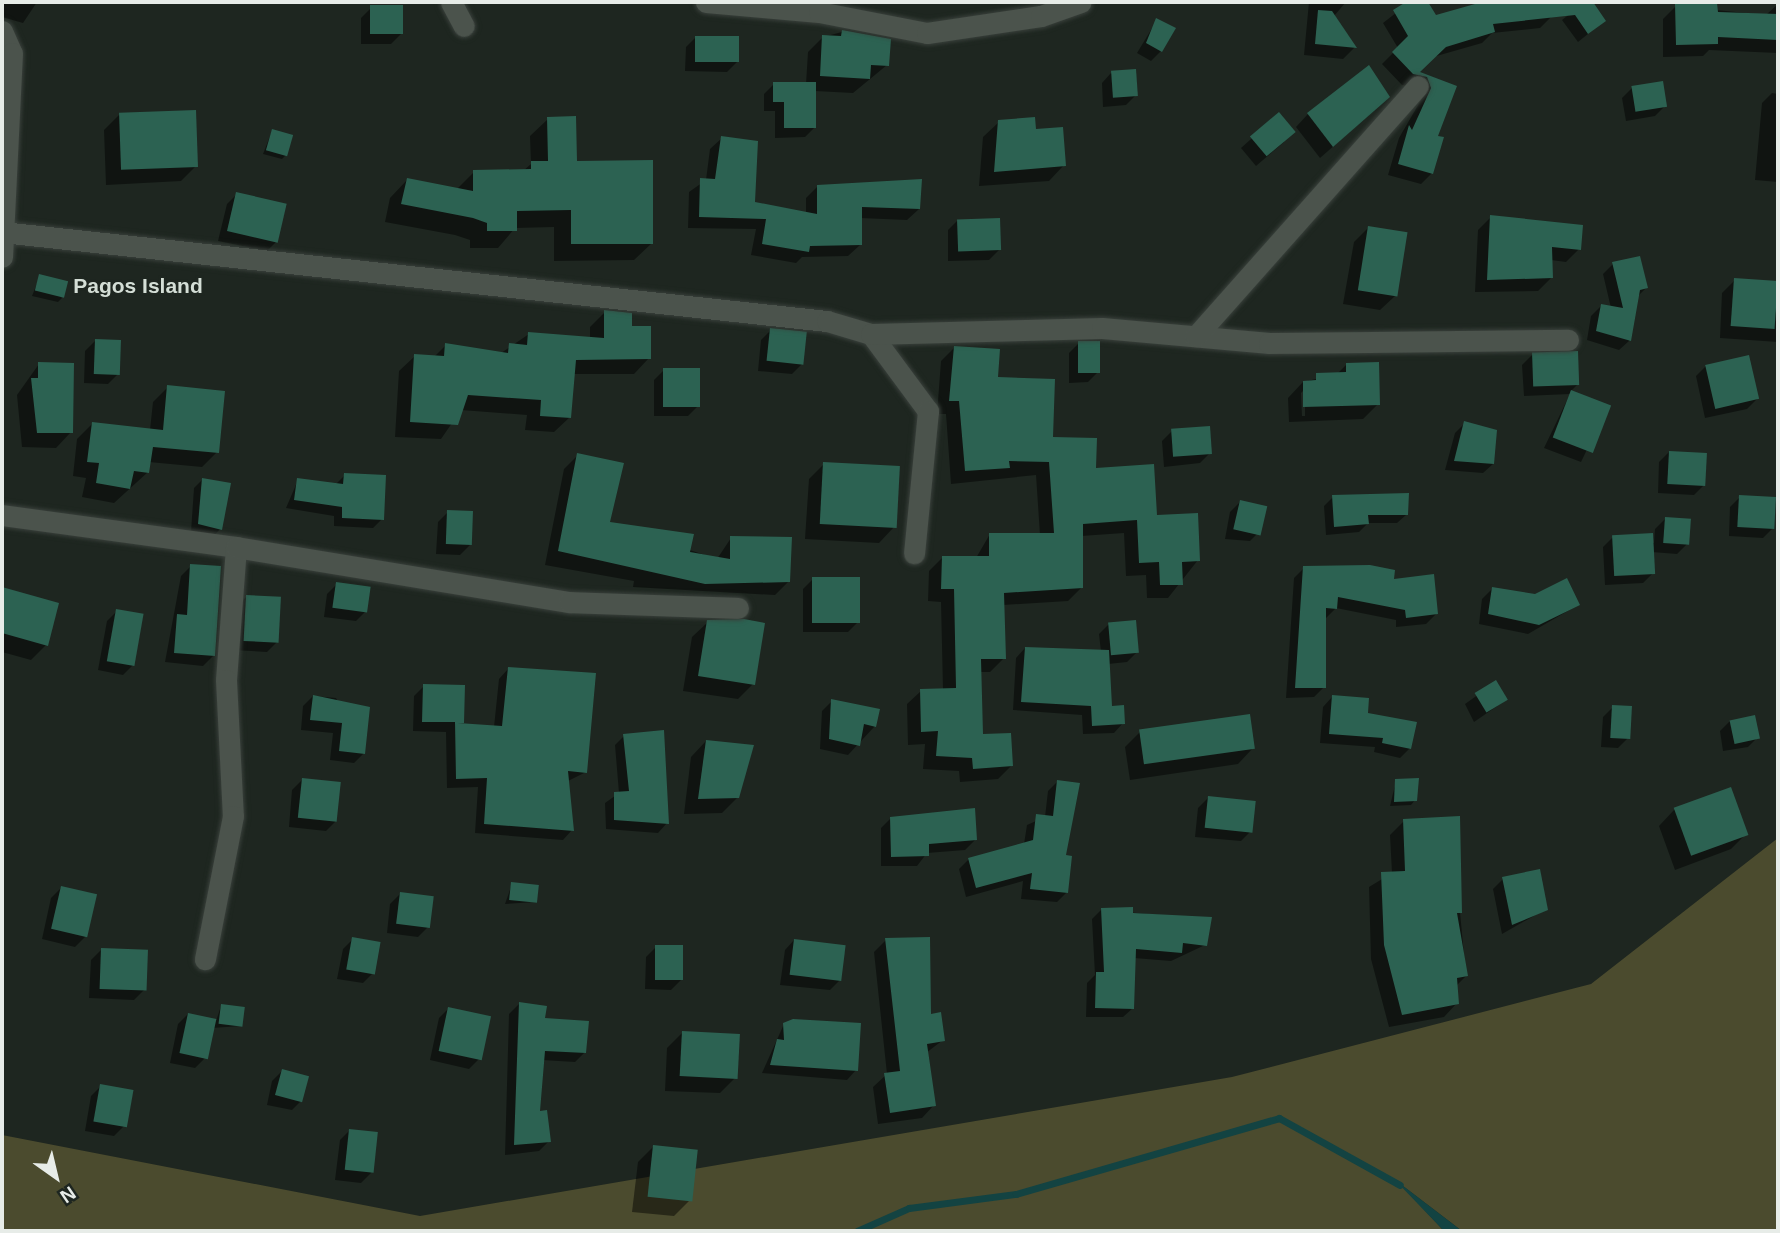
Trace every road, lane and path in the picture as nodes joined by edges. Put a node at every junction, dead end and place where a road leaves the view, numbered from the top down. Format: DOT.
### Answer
graph roads {
  1 [pos="452,2"];
  2 [pos="706,2"];
  3 [pos="1081,2"];
  4 [pos="818,7"];
  5 [pos="464,26"];
  6 [pos="2,31"];
  7 [pos="1418,86"];
  8 [pos="3,232"];
  9 [pos="2,257"];
  10 [pos="871,334"];
  11 [pos="1196,337"];
  12 [pos="1568,340"];
  13 [pos="2,515"];
  14 [pos="236,547"];
  15 [pos="914,553"];
  16 [pos="738,608"];
  17 [pos="205,959"];
  1 -- 5 [label="street"];
  2 -- 4 [label="street"];
  3 -- 4 [label="street"];
  6 -- 8 [label="street"];
  7 -- 11 [label="street"];
  8 -- 9 [label="street"];
  8 -- 10 [label="street"];
  10 -- 11 [label="street"];
  10 -- 15 [label="street"];
  11 -- 12 [label="street"];
  13 -- 14 [label="street"];
  14 -- 16 [label="street"];
  14 -- 17 [label="street"];
}
